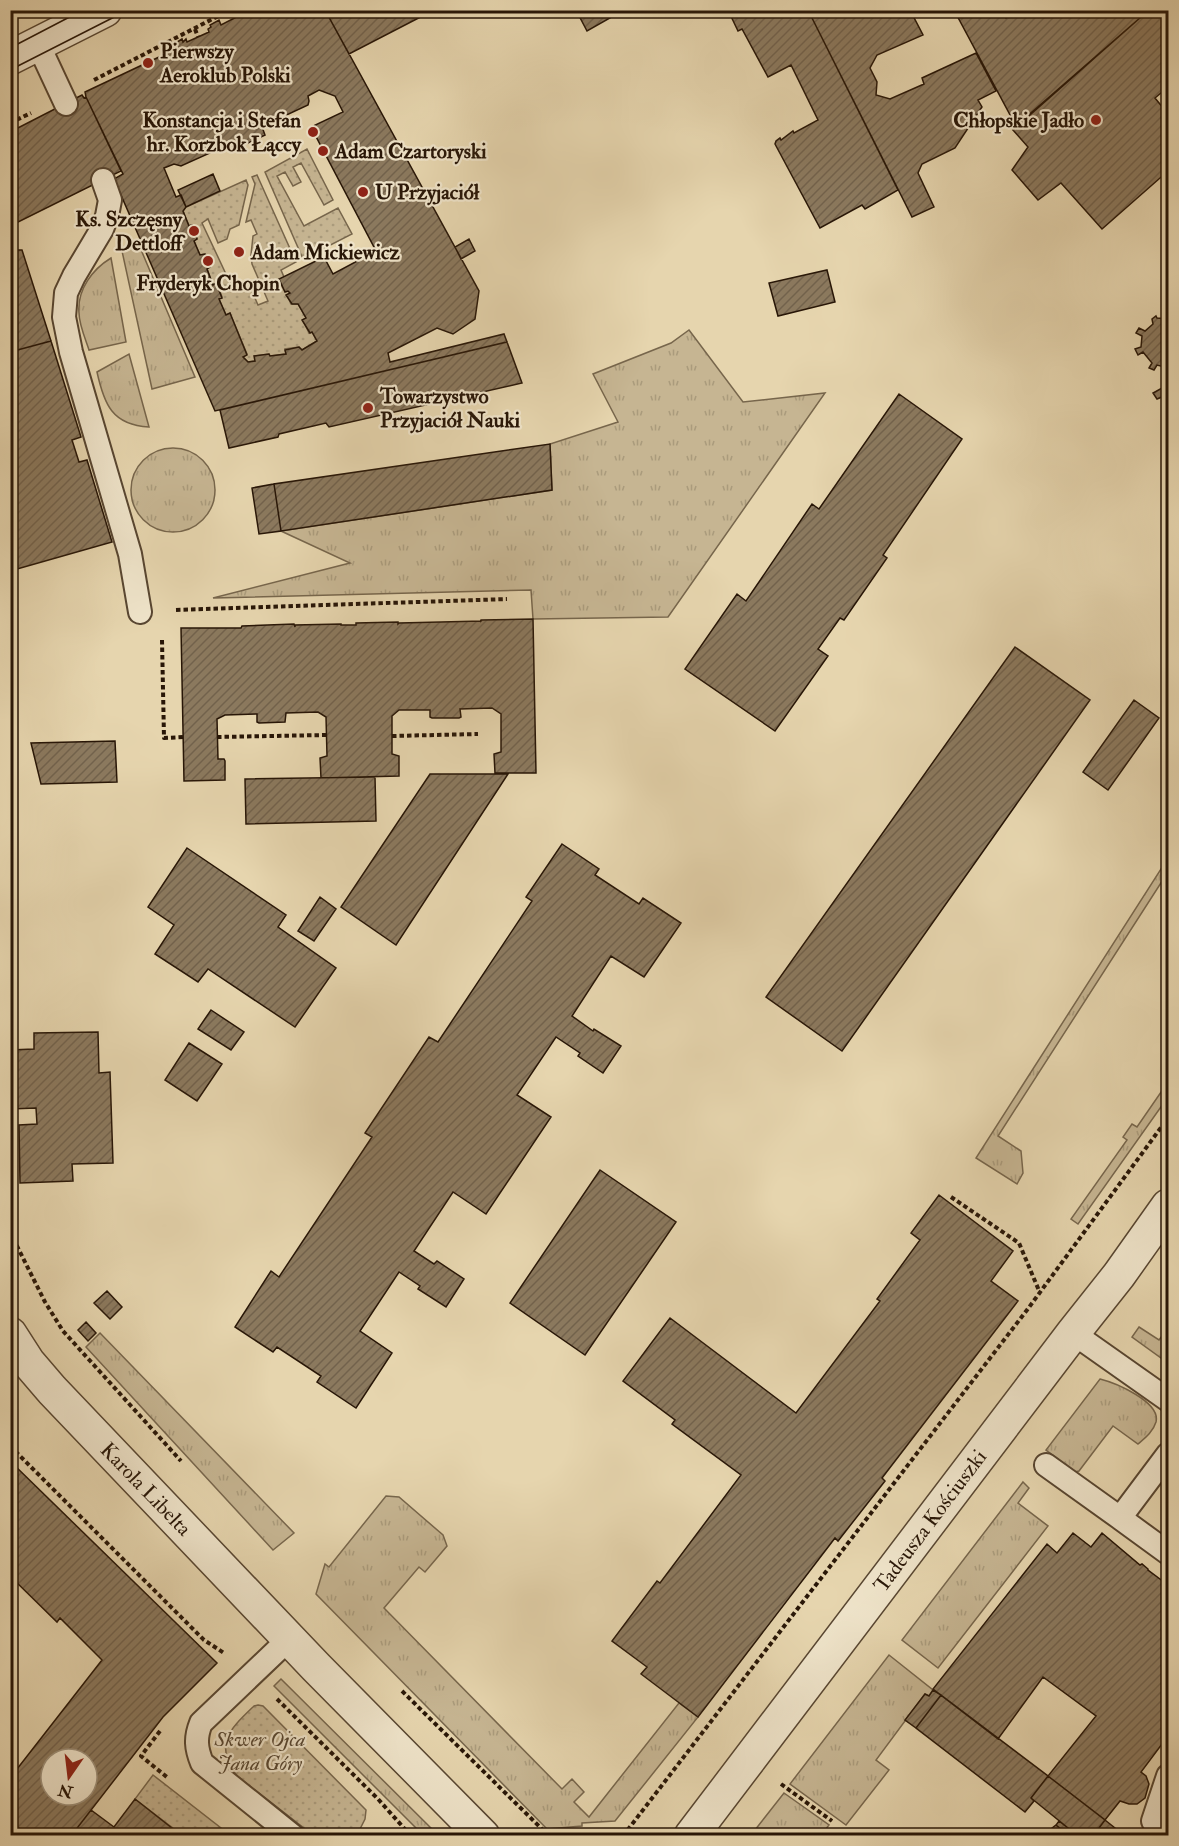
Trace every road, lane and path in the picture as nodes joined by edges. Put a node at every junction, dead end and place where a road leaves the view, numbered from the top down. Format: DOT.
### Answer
graph roads {
  1 [pos="105,10"];
  2 [pos="230,10"];
  3 [pos="195,29"];
  4 [pos="198,37"];
  5 [pos="24,51"];
  6 [pos="64,100"];
  7 [pos="10,123"];
  8 [pos="103,180"];
  9 [pos="507,599"];
  10 [pos="174,610"];
  11 [pos="141,612"];
  12 [pos="162,634"];
  13 [pos="478,734"];
  14 [pos="326,735"];
  15 [pos="392,736"];
  16 [pos="183,737"];
  17 [pos="217,737"];
  18 [pos="1168,1118"];
  19 [pos="951,1197"];
  20 [pos="1168,1206"];
  21 [pos="10,1232"];
  22 [pos="1040,1293"];
  23 [pos="1073,1333"];
  24 [pos="10,1334"];
  25 [pos="1168,1400"];
  26 [pos="10,1446"];
  27 [pos="1168,1454"];
  28 [pos="1046,1465"];
  29 [pos="189,1469"];
  30 [pos="1120,1518"];
  31 [pos="1168,1553"];
  32 [pos="289,1639"];
  33 [pos="252,1674"];
  34 [pos="402,1690"];
  35 [pos="1168,1776"];
  36 [pos="780,1784"];
  37 [pos="832,1821"];
  38 [pos="1153,1821"];
  39 [pos="293,1836"];
  40 [pos="411,1836"];
  41 [pos="483,1836"];
  42 [pos="549,1836"];
  43 [pos="623,1836"];
  44 [pos="690,1836"];
  1 -- 5 [label="street"];
  2 -- 3 [label="path"];
  3 -- 4 [label="path"];
  3 -- 6 [label="path"];
  5 -- 6 [label="lane"];
  6 -- 7 [label="path"];
  8 -- 11 [label="lane"];
  9 -- 10 [label="path"];
  12 -- 16 [label="path"];
  13 -- 15 [label="path"];
  14 -- 17 [label="path"];
  18 -- 22 [label="path"];
  19 -- 22 [label="path"];
  20 -- 23 [label="street, Tadeusza Kościuszki"];
  21 -- 29 [label="path"];
  22 -- 43 [label="path"];
  23 -- 25 [label="lane"];
  23 -- 44 [label="street, Tadeusza Kościuszki"];
  24 -- 32 [label="street, Karola Libelta"];
  26 -- 33 [label="path"];
  27 -- 30 [label="lane"];
  28 -- 30 [label="lane"];
  30 -- 31 [label="lane"];
  32 -- 33 [label="lane"];
  32 -- 41 [label="street, Karola Libelta"];
  33 -- 39 [label="lane"];
  33 -- 40 [label="path"];
  34 -- 42 [label="path"];
  35 -- 38 [label="lane"];
  36 -- 37 [label="path"];
}
